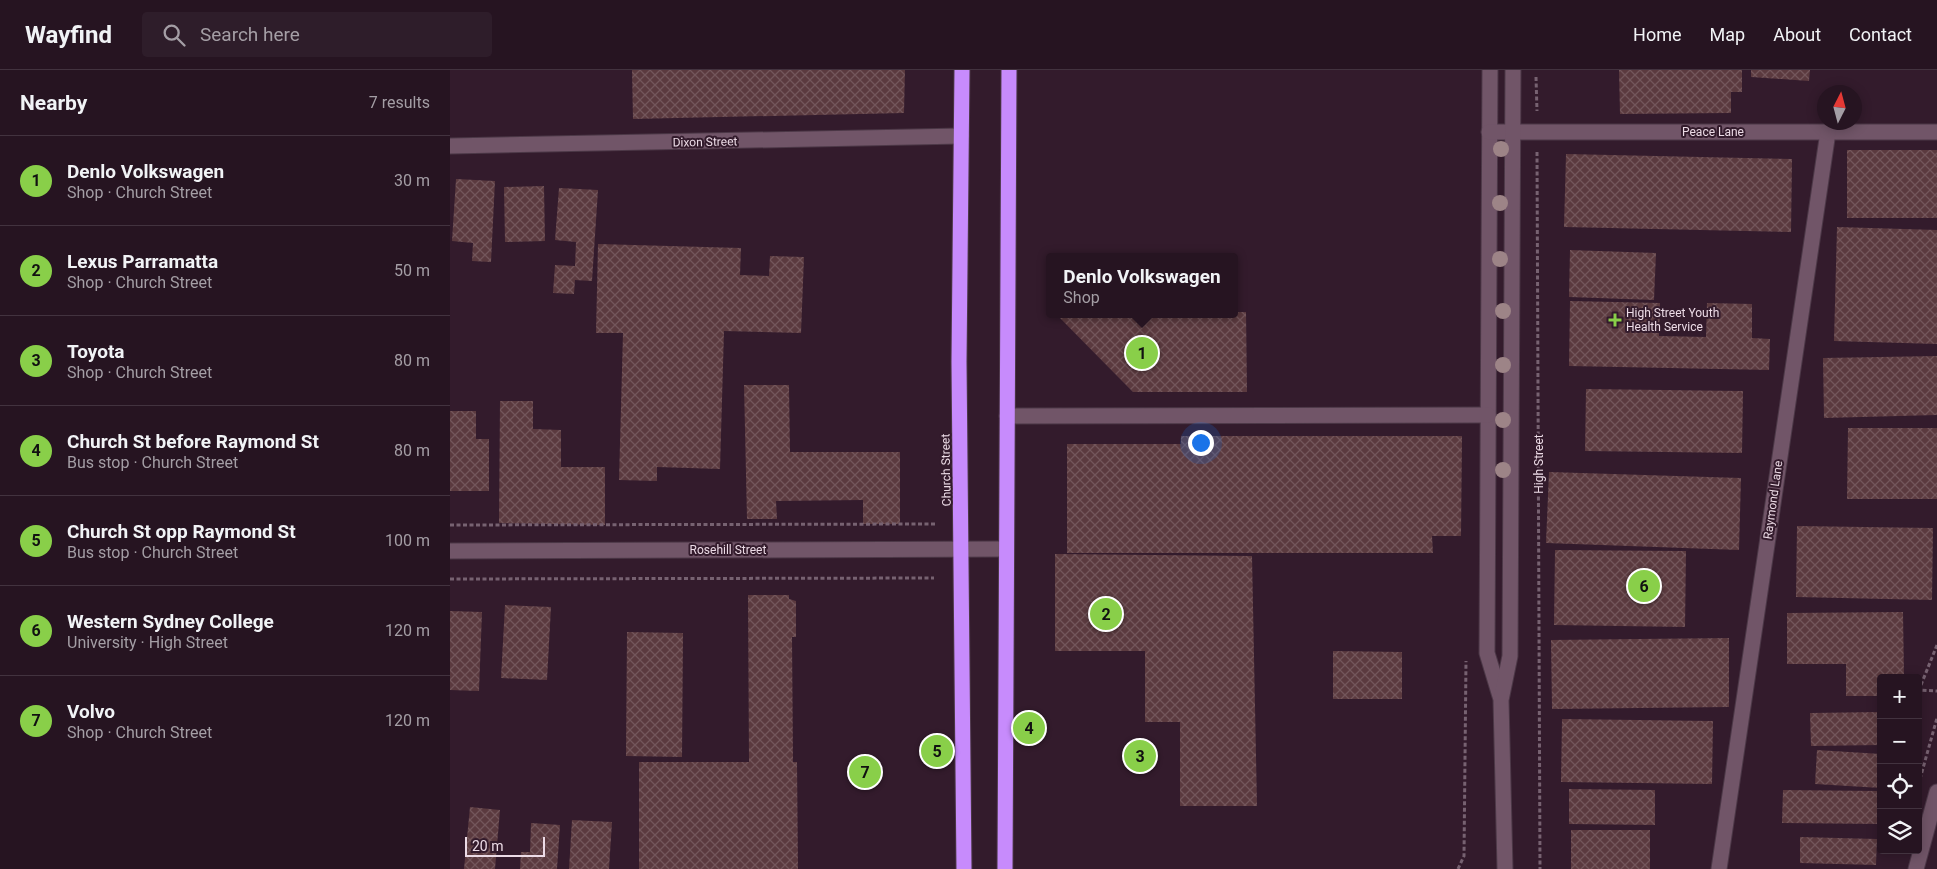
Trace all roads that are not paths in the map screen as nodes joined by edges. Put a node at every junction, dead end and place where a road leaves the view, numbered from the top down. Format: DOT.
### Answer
graph roads {
  1 [pos="962,70"];
  2 [pos="1009,70"];
  3 [pos="1490,70"];
  4 [pos="1513,70"];
  5 [pos="1489,132"];
  6 [pos="1514,132"];
  7 [pos="1828,132"];
  8 [pos="1937,132"];
  9 [pos="961,136"];
  10 [pos="450,146"];
  11 [pos="1488,387"];
  12 [pos="1512,387"];
  13 [pos="1488,415"];
  14 [pos="1007,416"];
  15 [pos="1488,444"];
  16 [pos="1512,444"];
  17 [pos="962,549"];
  18 [pos="1006,549"];
  19 [pos="450,551"];
  20 [pos="1501,700"];
  21 [pos="1937,792"];
  22 [pos="964,869"];
  23 [pos="1005,869"];
  24 [pos="1505,869"];
  25 [pos="1719,869"];
  26 [pos="1916,869"];
  1 -- 9 [label="highway, Church Street"];
  2 -- 14 [label="highway"];
  3 -- 5 [label="street"];
  4 -- 6 [label="street"];
  5 -- 6 [label="street, Peace Lane"];
  5 -- 11 [label="street"];
  6 -- 7 [label="street, Peace Lane"];
  6 -- 12 [label="street"];
  7 -- 8 [label="street, Peace Lane"];
  7 -- 25 [label="street, Raymond Lane"];
  9 -- 10 [label="street, Dixon Street"];
  9 -- 17 [label="highway, Church Street"];
  11 -- 12 [label="street"];
  11 -- 13 [label="street"];
  12 -- 16 [label="street"];
  13 -- 14 [label="street"];
  13 -- 15 [label="street"];
  14 -- 18 [label="highway"];
  15 -- 16 [label="street"];
  15 -- 20 [label="street"];
  16 -- 20 [label="street"];
  17 -- 18 [label="street, Rosehill Street"];
  17 -- 19 [label="street, Rosehill Street"];
  17 -- 22 [label="highway, Church Street"];
  18 -- 23 [label="highway"];
  20 -- 24 [label="street"];
  21 -- 26 [label="street"];
}
